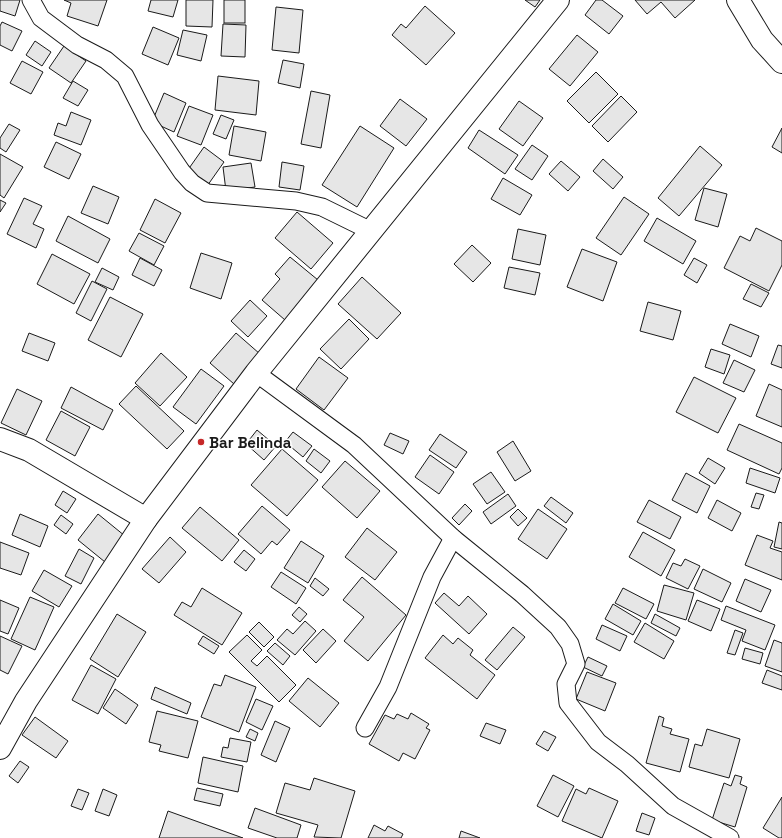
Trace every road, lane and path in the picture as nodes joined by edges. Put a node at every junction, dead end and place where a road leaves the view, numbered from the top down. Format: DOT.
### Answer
graph roads {
  1 [pos="31,0"];
  2 [pos="558,0"];
  3 [pos="738,0"];
  4 [pos="782,62"];
  5 [pos="371,231"];
  6 [pos="256,373"];
  7 [pos="0,439"];
  8 [pos="146,520"];
  9 [pos="453,538"];
  10 [pos="364,728"];
  11 [pos="0,748"];
  12 [pos="730,838"];
  1 -- 5 [label="street"];
  2 -- 5 [label="main road"];
  3 -- 4 [label="main road"];
  5 -- 6 [label="main road"];
  6 -- 8 [label="main road"];
  6 -- 9 [label="street"];
  7 -- 8 [label="main road"];
  8 -- 11 [label="main road"];
  9 -- 10 [label="street"];
  9 -- 12 [label="street"];
}
